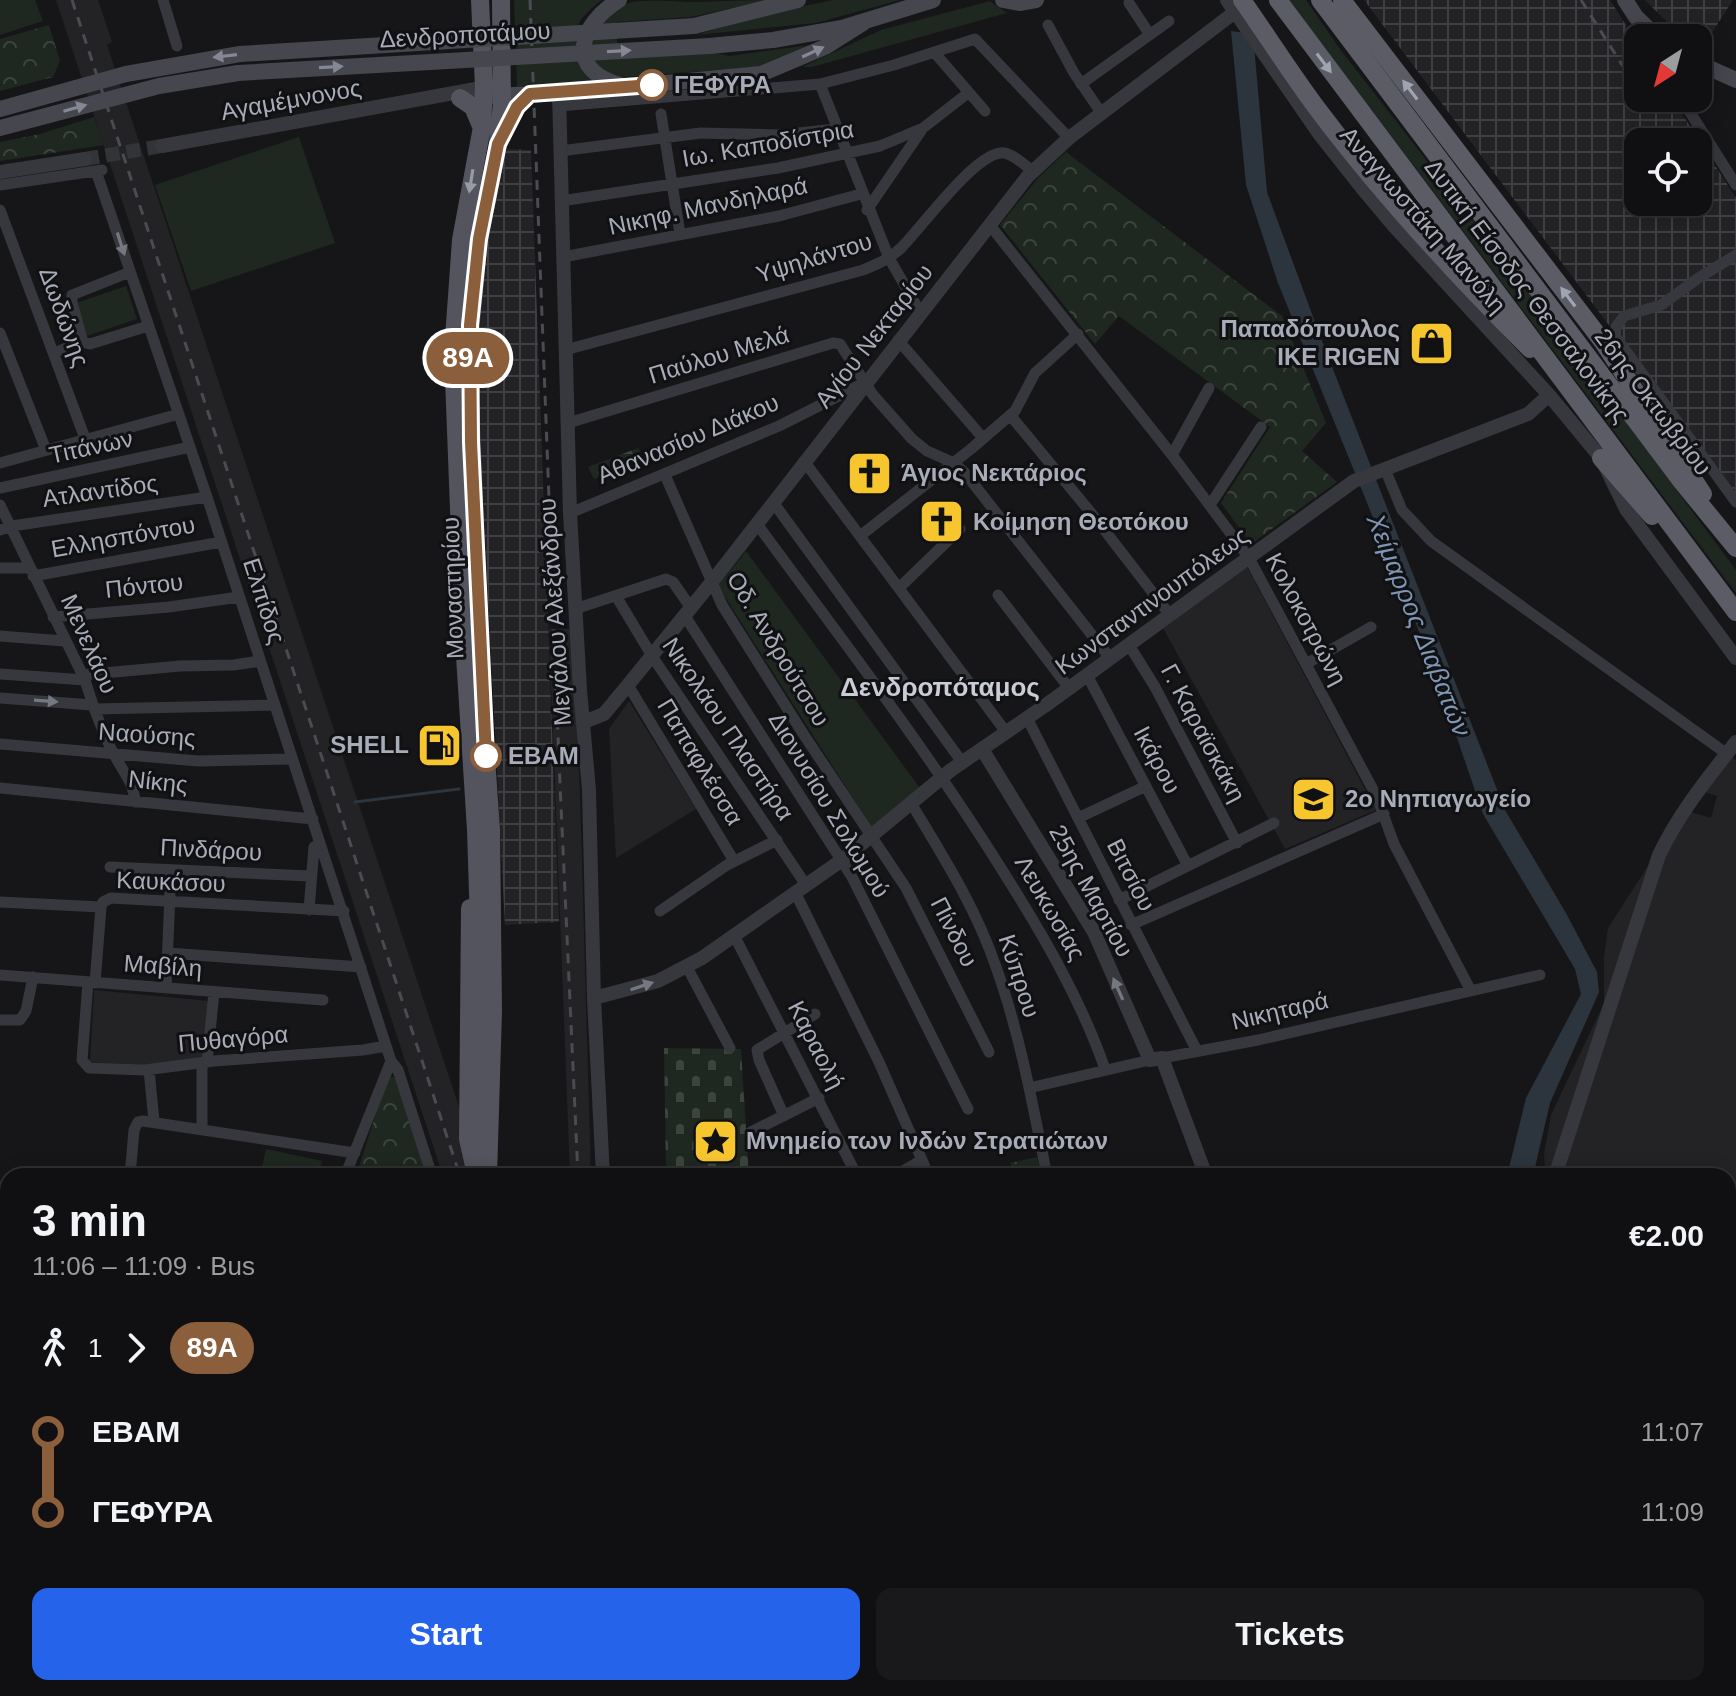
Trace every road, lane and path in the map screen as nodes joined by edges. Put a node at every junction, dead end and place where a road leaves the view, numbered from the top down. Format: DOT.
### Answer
graph roads {
  1 [pos="163,0"];
  2 [pos="480,0"];
  3 [pos="501,0"];
  4 [pos="619,0"];
  5 [pos="798,0"];
  6 [pos="933,0"];
  7 [pos="1003,0"];
  8 [pos="1036,0"];
  9 [pos="1278,0"];
  10 [pos="1320,0"];
  11 [pos="1342,0"];
  12 [pos="1625,0"];
  13 [pos="1129,3"];
  14 [pos="1235,4"];
  15 [pos="1636,17"];
  16 [pos="1169,21"];
  17 [pos="863,23"];
  18 [pos="1640,24"];
  19 [pos="1643,24"];
  20 [pos="1048,25"];
  21 [pos="1150,35"];
  22 [pos="177,46"];
  23 [pos="934,52"];
  24 [pos="1712,74"];
  25 [pos="1736,80"];
  26 [pos="820,84"];
  27 [pos="1081,84"];
  28 [pos="628,87"];
  29 [pos="493,91"];
  30 [pos="968,93"];
  31 [pos="530,94"];
  32 [pos="428,98"];
  33 [pos="460,98"];
  34 [pos="559,100"];
  35 [pos="0,109"];
  36 [pos="985,111"];
  37 [pos="1690,112"];
  38 [pos="661,114"];
  39 [pos="1102,114"];
  40 [pos="482,127"];
  41 [pos="0,128"];
  42 [pos="923,128"];
  43 [pos="836,129"];
  44 [pos="663,138"];
  45 [pos="1069,138"];
  46 [pos="498,144"];
  47 [pos="162,146"];
  48 [pos="560,151"];
  49 [pos="846,154"];
  50 [pos="95,167"];
  51 [pos="1033,171"];
  52 [pos="0,172"];
  53 [pos="671,184"];
  54 [pos="0,185"];
  55 [pos="1736,185"];
  56 [pos="861,194"];
  57 [pos="561,201"];
  58 [pos="0,210"];
  59 [pos="867,210"];
  60 [pos="989,224"];
  61 [pos="680,234"];
  62 [pos="1736,255"];
  63 [pos="563,257"];
  64 [pos="889,258"];
  65 [pos="130,272"];
  66 [pos="920,312"];
  67 [pos="1563,323"];
  68 [pos="148,326"];
  69 [pos="0,333"];
  70 [pos="1078,334"];
  71 [pos="898,340"];
  72 [pos="83,342"];
  73 [pos="565,350"];
  74 [pos="54,353"];
  75 [pos="865,382"];
  76 [pos="1209,388"];
  77 [pos="1549,395"];
  78 [pos="1578,398"];
  79 [pos="179,414"];
  80 [pos="1010,415"];
  81 [pos="568,423"];
  82 [pos="1261,427"];
  83 [pos="983,438"];
  84 [pos="86,441"];
  85 [pos="190,447"];
  86 [pos="46,450"];
  87 [pos="1172,455"];
  88 [pos="1601,458"];
  89 [pos="804,461"];
  90 [pos="0,463"];
  91 [pos="954,463"];
  92 [pos="1385,469"];
  93 [pos="665,475"];
  94 [pos="0,488"];
  95 [pos="207,497"];
  96 [pos="773,502"];
  97 [pos="1736,502"];
  98 [pos="1210,505"];
  99 [pos="1,507"];
  100 [pos="570,513"];
  101 [pos="757,524"];
  102 [pos="6,528"];
  103 [pos="960,529"];
  104 [pos="860,536"];
  105 [pos="221,542"];
  106 [pos="1736,548"];
  107 [pos="1249,558"];
  108 [pos="0,568"];
  109 [pos="31,572"];
  110 [pos="711,583"];
  111 [pos="899,588"];
  112 [pos="998,595"];
  113 [pos="616,596"];
  114 [pos="239,597"];
  115 [pos="575,609"];
  116 [pos="688,612"];
  117 [pos="1736,612"];
  118 [pos="1170,615"];
  119 [pos="53,617"];
  120 [pos="1371,627"];
  121 [pos="0,636"];
  122 [pos="64,641"];
  123 [pos="1129,645"];
  124 [pos="652,656"];
  125 [pos="1110,658"];
  126 [pos="1736,658"];
  127 [pos="260,661"];
  128 [pos="1306,664"];
  129 [pos="0,674"];
  130 [pos="1087,675"];
  131 [pos="84,677"];
  132 [pos="628,685"];
  133 [pos="1069,688"];
  134 [pos="0,698"];
  135 [pos="274,705"];
  136 [pos="93,707"];
  137 [pos="1027,718"];
  138 [pos="584,722"];
  139 [pos="1006,732"];
  140 [pos="0,744"];
  141 [pos="1731,748"];
  142 [pos="982,749"];
  143 [pos="114,755"];
  144 [pos="292,759"];
  145 [pos="962,762"];
  146 [pos="943,777"];
  147 [pos="1146,786"];
  148 [pos="0,788"];
  149 [pos="135,802"];
  150 [pos="911,803"];
  151 [pos="1384,814"];
  152 [pos="1078,818"];
  153 [pos="313,819"];
  154 [pos="1274,823"];
  155 [pos="483,830"];
  156 [pos="873,836"];
  157 [pos="777,840"];
  158 [pos="320,843"];
  159 [pos="1237,843"];
  160 [pos="842,860"];
  161 [pos="734,861"];
  162 [pos="1188,866"];
  163 [pos="110,867"];
  164 [pos="171,870"];
  165 [pos="310,876"];
  166 [pos="801,888"];
  167 [pos="1119,900"];
  168 [pos="0,902"];
  169 [pos="170,903"];
  170 [pos="101,907"];
  171 [pos="309,910"];
  172 [pos="344,911"];
  173 [pos="660,911"];
  174 [pos="485,923"];
  175 [pos="1131,925"];
  176 [pos="734,935"];
  177 [pos="168,953"];
  178 [pos="361,967"];
  179 [pos="687,967"];
  180 [pos="0,975"];
  181 [pos="1540,975"];
  182 [pos="33,977"];
  183 [pos="92,983"];
  184 [pos="166,989"];
  185 [pos="1471,991"];
  186 [pos="214,992"];
  187 [pos="594,998"];
  188 [pos="323,1000"];
  189 [pos="815,1014"];
  190 [pos="0,1020"];
  191 [pos="785,1031"];
  192 [pos="386,1046"];
  193 [pos="730,1048"];
  194 [pos="1197,1051"];
  195 [pos="989,1052"];
  196 [pos="1156,1059"];
  197 [pos="391,1061"];
  198 [pos="205,1062"];
  199 [pos="1105,1069"];
  200 [pos="149,1070"];
  201 [pos="1029,1088"];
  202 [pos="819,1098"];
  203 [pos="968,1109"];
  204 [pos="784,1116"];
  205 [pos="154,1121"];
  206 [pos="202,1129"];
  207 [pos="751,1132"];
  208 [pos="355,1153"];
  209 [pos="922,1160"];
  210 [pos="131,1168"];
  211 [pos="348,1168"];
  212 [pos="429,1168"];
  213 [pos="474,1168"];
  214 [pos="477,1168"];
  215 [pos="488,1168"];
  216 [pos="500,1168"];
  217 [pos="603,1168"];
  218 [pos="853,1168"];
  219 [pos="908,1168"];
  220 [pos="926,1168"];
  221 [pos="1045,1168"];
  222 [pos="1203,1168"];
  223 [pos="1558,1168"];
  1 -- 22 [label="street"];
  2 -- 29 [label="main road, Μοναστηρίου"];
  3 -- 29 [label="main road, Μοναστηρίου"];
  4 -- 28 [label="main road"];
  5 -- 35 [label="main road, Δενδροποτάμου, one-way, bridge"];
  6 -- 17 [label="main road, Δενδροποτάμου"];
  7 -- 8 [label="main road"];
  9 -- 78 [label="highway, Δυτική Είσοδος Θεσσαλονίκης, one-way"];
  10 -- 67 [label="highway, Δυτική Είσοδος Θεσσαλονίκης"];
  106 -- 11 [label="highway, one-way"];
  12 -- 15 [label="main road"];
  13 -- 21 [label="street"];
  14 -- 39 [label="street, Αγίου Νεκταρίου"];
  14 -- 77 [label="street, Αναγνωστάκη Μανόλη"];
  14 -- 78 [label="highway"];
  15 -- 18 [label="street"];
  15 -- 19 [label="main road"];
  16 -- 21 [label="street"];
  28 -- 17 [label="main road, one-way"];
  41 -- 17 [label="main road, Δενδροποτάμου, one-way, bridge"];
  20 -- 27 [label="street"];
  21 -- 27 [label="street"];
  23 -- 26 [label="street"];
  23 -- 30 [label="street"];
  23 -- 45 [label="street"];
  24 -- 25 [label="main road"];
  26 -- 34 [label="street"];
  26 -- 43 [label="street"];
  27 -- 39 [label="street"];
  28 -- 34 [label="main road"];
  29 -- 31 [label="main road"];
  29 -- 32 [label="street, Αγαμέμνονος"];
  29 -- 33 [label="street, Αγαμέμνονος"];
  29 -- 40 [label="main road, Μοναστηρίου"];
  29 -- 46 [label="main road, Μοναστηρίου"];
  30 -- 36 [label="street"];
  30 -- 42 [label="street, Ιω. Καποδίστρια"];
  31 -- 34 [label="main road"];
  31 -- 46 [label="main road"];
  32 -- 33 [label="street, Αγαμέμνονος"];
  32 -- 47 [label="street, Αγαμέμνονος"];
  33 -- 40 [label="main road"];
  34 -- 48 [label="street, Μεγάλου Αλεξάνδρου"];
  37 -- 55 [label="street"];
  38 -- 44 [label="street"];
  39 -- 45 [label="street, Αγίου Νεκταρίου"];
  40 -- 155 [label="main road, Μοναστηρίου, one-way"];
  42 -- 49 [label="street, Ιω. Καποδίστρια"];
  42 -- 59 [label="street"];
  43 -- 44 [label="street"];
  43 -- 49 [label="street"];
  44 -- 48 [label="street"];
  44 -- 53 [label="street"];
  45 -- 51 [label="street, Αγίου Νεκταρίου"];
  46 -- 155 [label="main road, Μοναστηρίου"];
  48 -- 57 [label="street, Μεγάλου Αλεξάνδρου"];
  49 -- 53 [label="street, Ιω. Καποδίστρια"];
  49 -- 56 [label="street"];
  50 -- 52 [label="street"];
  50 -- 54 [label="street"];
  50 -- 65 [label="street, Ελπίδος, one-way"];
  51 -- 60 [label="street, Αγίου Νεκταρίου"];
  51 -- 64 [label="street, Υψηλάντου"];
  53 -- 57 [label="street, Ιω. Καποδίστρια"];
  53 -- 61 [label="street"];
  56 -- 59 [label="street"];
  56 -- 61 [label="street, Νικηφ. Μανδηλαρά"];
  57 -- 63 [label="street, Μεγάλου Αλεξάνδρου"];
  58 -- 74 [label="street, Δωδώνης"];
  59 -- 64 [label="street"];
  60 -- 66 [label="street, Αγίου Νεκταρίου"];
  60 -- 70 [label="street, Κολοκοτρώνη"];
  61 -- 63 [label="street, Νικηφ. Μανδηλαρά"];
  62 -- 97 [label="street"];
  63 -- 73 [label="street, Μεγάλου Αλεξάνδρου"];
  64 -- 66 [label="street"];
  64 -- 73 [label="street, Υψηλάντου"];
  65 -- 68 [label="street, Ελπίδος"];
  65 -- 72 [label="street"];
  66 -- 71 [label="street, Αγίου Νεκταρίου"];
  67 -- 106 [label="highway, 26ης Οκτωβρίου"];
  68 -- 72 [label="street"];
  68 -- 79 [label="street, Ελπίδος"];
  69 -- 86 [label="street"];
  70 -- 80 [label="street"];
  70 -- 87 [label="street, Κολοκοτρώνη"];
  71 -- 75 [label="street, Αγίου Νεκταρίου"];
  71 -- 83 [label="street"];
  72 -- 74 [label="street"];
  73 -- 81 [label="street, Μεγάλου Αλεξάνδρου"];
  74 -- 84 [label="street, Δωδώνης"];
  75 -- 81 [label="street, Παύλου Μελά"];
  75 -- 89 [label="street, Αγίου Νεκταρίου"];
  75 -- 91 [label="street"];
  75 -- 93 [label="street, Αθανασίου Διάκου"];
  76 -- 87 [label="street"];
  77 -- 88 [label="street, Αναγνωστάκη Μανόλη"];
  77 -- 92 [label="street, Κωνσταντινουπόλεως"];
  78 -- 117 [label="highway, Δυτική Είσοδος Θεσσαλονίκης"];
  79 -- 84 [label="street"];
  79 -- 85 [label="street, Ελπίδος"];
  80 -- 83 [label="street"];
  80 -- 118 [label="street"];
  81 -- 100 [label="street, Μεγάλου Αλεξάνδρου"];
  82 -- 98 [label="street"];
  83 -- 91 [label="street"];
  84 -- 86 [label="street"];
  85 -- 94 [label="street, Τιτάνων"];
  85 -- 95 [label="street, Ελπίδος"];
  86 -- 90 [label="street"];
  87 -- 98 [label="street, Κολοκοτρώνη"];
  88 -- 117 [label="highway"];
  88 -- 126 [label="street, Αναγνωστάκη Μανόλη"];
  89 -- 96 [label="street, Αγίου Νεκταρίου"];
  89 -- 104 [label="street"];
  91 -- 104 [label="street"];
  91 -- 125 [label="street"];
  92 -- 107 [label="street, Κωνσταντινουπόλεως"];
  92 -- 141 [label="street"];
  93 -- 100 [label="street, Αθανασίου Διάκου"];
  93 -- 110 [label="street, Οδ. Ανδρούτσου"];
  95 -- 102 [label="street, Ατλαντίδος"];
  95 -- 105 [label="street, Ελπίδος"];
  96 -- 101 [label="street, Αγίου Νεκταρίου"];
  96 -- 145 [label="street"];
  98 -- 107 [label="street, Κολοκοτρώνη"];
  99 -- 102 [label="street, Μενελάου"];
  100 -- 115 [label="street, Μεγάλου Αλεξάνδρου"];
  101 -- 110 [label="street, Αγίου Νεκταρίου"];
  101 -- 146 [label="street, Λευκωσίας"];
  102 -- 109 [label="street, Μενελάου"];
  103 -- 111 [label="street"];
  104 -- 111 [label="street"];
  105 -- 109 [label="street, Ελλησπόντου"];
  105 -- 114 [label="street, Ελπίδος"];
  107 -- 118 [label="street, Κωνσταντινουπόλεως"];
  107 -- 128 [label="street, Κολοκοτρώνη"];
  108 -- 109 [label="street, Ελλησπόντου"];
  109 -- 119 [label="street, Μενελάου"];
  110 -- 116 [label="street, Αγίου Νεκταρίου"];
  110 -- 156 [label="street, Οδ. Ανδρούτσου"];
  111 -- 139 [label="street"];
  112 -- 133 [label="street"];
  113 -- 115 [label="street"];
  113 -- 116 [label="street, Διονυσίου Σολωμού"];
  113 -- 124 [label="street, Νικολάου Πλαστήρα"];
  114 -- 119 [label="street, Πόντου"];
  114 -- 127 [label="street, Ελπίδος"];
  115 -- 138 [label="street, Μεγάλου Αλεξάνδρου"];
  116 -- 124 [label="street, Αγίου Νεκταρίου"];
  116 -- 160 [label="street, Διονυσίου Σολωμού"];
  118 -- 123 [label="street, Κωνσταντινουπόλεως"];
  119 -- 122 [label="street, Μενελάου"];
  120 -- 128 [label="street"];
  121 -- 122 [label="street"];
  122 -- 131 [label="street, Μενελάου"];
  123 -- 125 [label="street, Κωνσταντινουπόλεως"];
  123 -- 159 [label="street, Γ. Καραϊσκάκη"];
  124 -- 132 [label="street, Αγίου Νεκταρίου"];
  124 -- 157 [label="street, Νικολάου Πλαστήρα"];
  125 -- 130 [label="street, Κωνσταντινουπόλεως"];
  127 -- 131 [label="street"];
  127 -- 135 [label="street, Ελπίδος"];
  128 -- 151 [label="street, Κολοκοτρώνη"];
  129 -- 131 [label="street"];
  130 -- 133 [label="street, Κωνσταντινουπόλεως"];
  130 -- 147 [label="street, Ικάρου"];
  131 -- 136 [label="street, Μενελάου"];
  132 -- 138 [label="street, Αγίου Νεκταρίου"];
  132 -- 161 [label="street, Παπαφλέσσα"];
  133 -- 137 [label="street, Κωνσταντινουπόλεως"];
  134 -- 136 [label="street, one-way"];
  135 -- 136 [label="street"];
  135 -- 144 [label="street, Ελπίδος"];
  136 -- 143 [label="street, Μενελάου"];
  137 -- 139 [label="street, Κωνσταντινουπόλεως"];
  137 -- 152 [label="street, Βιτσίου"];
  138 -- 187 [label="street, Μεγάλου Αλεξάνδρου"];
  139 -- 142 [label="street, Κωνσταντινουπόλεως"];
  140 -- 143 [label="street, Ναούσης"];
  141 -- 223 [label="street"];
  142 -- 145 [label="street, Κωνσταντινουπόλεως"];
  196 -- 142 [label="street, 25ης Μαρτίου, one-way"];
  143 -- 144 [label="street, Ναούσης"];
  143 -- 149 [label="street, Μενελάου"];
  144 -- 153 [label="street, Ελπίδος"];
  145 -- 146 [label="street, Κωνσταντινουπόλεως"];
  146 -- 150 [label="street, Κωνσταντινουπόλεως"];
  146 -- 199 [label="street, Λευκωσίας"];
  147 -- 152 [label="street"];
  147 -- 162 [label="street, Ικάρου"];
  148 -- 149 [label="street, Νίκης"];
  149 -- 153 [label="street, Νίκης"];
  150 -- 156 [label="street, Κωνσταντινουπόλεως"];
  150 -- 201 [label="street, Κύπρου"];
  151 -- 175 [label="street"];
  151 -- 185 [label="street, Κολοκοτρώνη"];
  152 -- 167 [label="street, Βιτσίου"];
  153 -- 158 [label="street, Ελπίδος"];
  154 -- 159 [label="street"];
  155 -- 174 [label="main road, Μοναστηρίου"];
  155 -- 213 [label="main road"];
  155 -- 216 [label="main road"];
  156 -- 160 [label="street, Κωνσταντινουπόλεως"];
  156 -- 195 [label="street, Πίνδου"];
  157 -- 161 [label="street"];
  157 -- 166 [label="street, Νικολάου Πλαστήρα"];
  158 -- 165 [label="street"];
  158 -- 172 [label="street, Ελπίδος"];
  159 -- 162 [label="street"];
  160 -- 166 [label="street, Κωνσταντινουπόλεως"];
  160 -- 203 [label="street, Διονυσίου Σολωμού"];
  161 -- 173 [label="street"];
  162 -- 167 [label="street"];
  163 -- 164 [label="street, Πινδάρου"];
  164 -- 165 [label="street, Πινδάρου"];
  164 -- 169 [label="street"];
  165 -- 171 [label="street"];
  166 -- 176 [label="street, Κωνσταντινουπόλεως"];
  166 -- 209 [label="street, Νικολάου Πλαστήρα"];
  167 -- 175 [label="street, Βιτσίου"];
  168 -- 170 [label="street, Καυκάσου"];
  169 -- 170 [label="street, Καυκάσου"];
  169 -- 171 [label="street, Καυκάσου"];
  169 -- 177 [label="street"];
  170 -- 183 [label="street"];
  171 -- 172 [label="street, Καυκάσου"];
  172 -- 178 [label="street, Ελπίδος"];
  174 -- 214 [label="main road, Μοναστηρίου, bridge"];
  174 -- 215 [label="main road, Μοναστηρίου"];
  175 -- 194 [label="street, Βιτσίου"];
  176 -- 179 [label="street, Κωνσταντινουπόλεως"];
  176 -- 191 [label="street, Καραολή"];
  177 -- 178 [label="street"];
  177 -- 184 [label="street"];
  178 -- 192 [label="street, Ελπίδος"];
  187 -- 179 [label="street, Κωνσταντινουπόλεως, one-way"];
  179 -- 193 [label="street"];
  180 -- 182 [label="street, Μαβίλη"];
  181 -- 185 [label="street, Νικηταρά"];
  182 -- 183 [label="street, Μαβίλη"];
  182 -- 190 [label="street"];
  183 -- 184 [label="street, Μαβίλη"];
  183 -- 200 [label="street, Πυθαγόρα"];
  184 -- 186 [label="street, Μαβίλη"];
  185 -- 194 [label="street, Νικηταρά"];
  186 -- 188 [label="street, Μαβίλη"];
  186 -- 198 [label="street"];
  187 -- 217 [label="street, Μεγάλου Αλεξάνδρου"];
  189 -- 191 [label="street"];
  191 -- 202 [label="street, Καραολή"];
  191 -- 204 [label="street"];
  192 -- 197 [label="street, Ελπίδος"];
  192 -- 198 [label="street, Πυθαγόρα"];
  194 -- 196 [label="street, Νικηταρά"];
  196 -- 199 [label="street, Νικηταρά"];
  196 -- 222 [label="street, 25ης Μαρτίου"];
  197 -- 208 [label="street"];
  197 -- 212 [label="street"];
  198 -- 200 [label="street, Πυθαγόρα"];
  198 -- 206 [label="street"];
  199 -- 201 [label="street, Νικηταρά"];
  200 -- 205 [label="street"];
  201 -- 221 [label="street, Κύπρου"];
  202 -- 204 [label="street"];
  202 -- 218 [label="street, Καραολή"];
  204 -- 207 [label="street"];
  205 -- 206 [label="street"];
  205 -- 210 [label="street"];
  206 -- 208 [label="street"];
  208 -- 211 [label="street"];
  209 -- 219 [label="street"];
  209 -- 220 [label="street, Νικολάου Πλαστήρα"];
}
